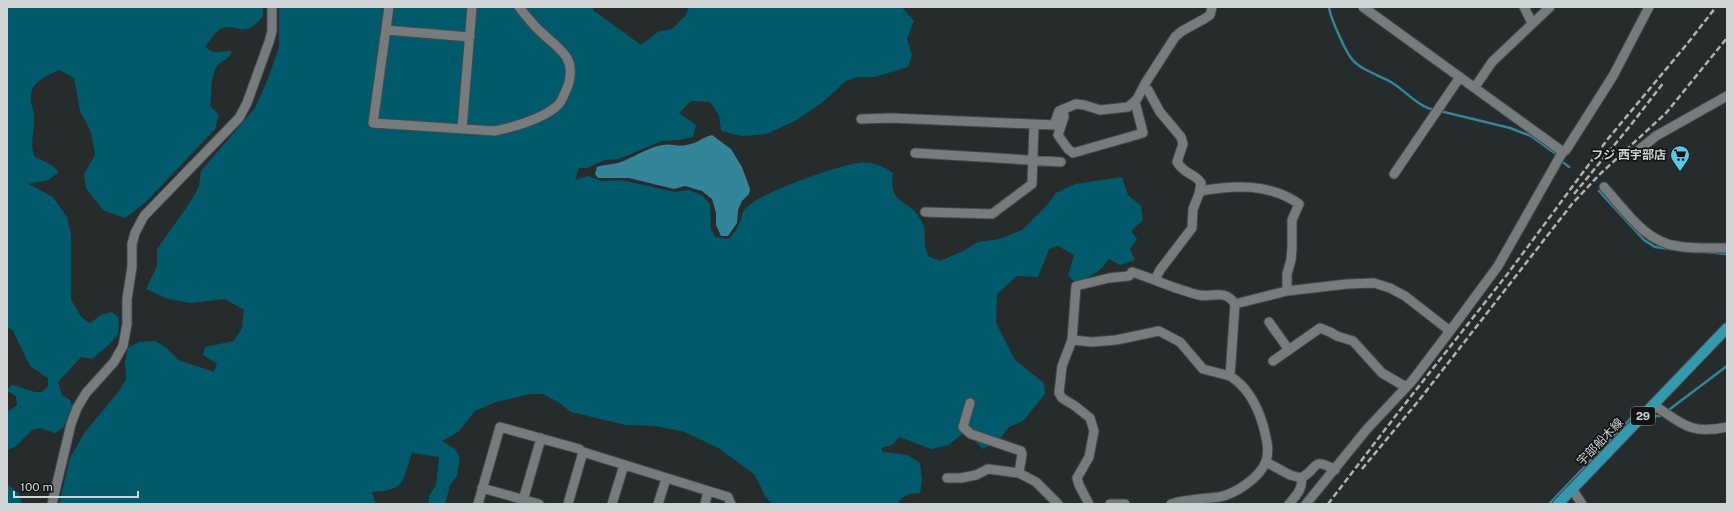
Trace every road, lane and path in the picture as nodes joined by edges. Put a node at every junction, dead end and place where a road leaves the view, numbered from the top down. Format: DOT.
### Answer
graph roads {
  1 [pos="272,7"];
  2 [pos="389,7"];
  3 [pos="472,7"];
  4 [pos="519,7"];
  5 [pos="1212,7"];
  6 [pos="1364,7"];
  7 [pos="1524,7"];
  8 [pos="1550,7"];
  9 [pos="1649,7"];
  10 [pos="1532,23"];
  11 [pos="386,30"];
  12 [pos="470,37"];
  13 [pos="1460,77"];
  14 [pos="1475,87"];
  15 [pos="1144,88"];
  16 [pos="1727,96"];
  17 [pos="1133,103"];
  18 [pos="1064,109"];
  19 [pos="861,119"];
  20 [pos="1034,125"];
  21 [pos="462,129"];
  22 [pos="1640,149"];
  23 [pos="915,153"];
  24 [pos="1562,153"];
  25 [pos="1032,160"];
  26 [pos="1061,162"];
  27 [pos="1394,174"];
  28 [pos="1604,187"];
  29 [pos="1200,191"];
  30 [pos="925,212"];
  31 [pos="1727,248"];
  32 [pos="1156,280"];
  33 [pos="1287,292"];
  34 [pos="1235,304"];
  35 [pos="1269,322"];
  36 [pos="1727,328"];
  37 [pos="1450,331"];
  38 [pos="1072,340"];
  39 [pos="1289,350"];
  40 [pos="1273,361"];
  41 [pos="1230,376"];
  42 [pos="1406,387"];
  43 [pos="970,402"];
  44 [pos="1654,405"];
  45 [pos="1727,427"];
  46 [pos="541,438"];
  47 [pos="583,452"];
  48 [pos="1266,462"];
  49 [pos="624,465"];
  50 [pos="1335,470"];
  51 [pos="1020,473"];
  52 [pos="948,478"];
  53 [pos="1301,478"];
  54 [pos="666,479"];
  55 [pos="482,488"];
  56 [pos="1572,489"];
  57 [pos="708,491"];
  58 [pos="522,502"];
  59 [pos="52,504"];
  60 [pos="478,504"];
  61 [pos="539,504"];
  62 [pos="568,504"];
  63 [pos="612,504"];
  64 [pos="658,504"];
  65 [pos="704,504"];
  66 [pos="731,504"];
  67 [pos="1058,504"];
  68 [pos="1089,504"];
  69 [pos="1110,504"];
  70 [pos="1126,504"];
  71 [pos="1171,504"];
  72 [pos="1289,504"];
  73 [pos="1306,504"];
  74 [pos="1558,504"];
  75 [pos="1582,504"];
  1 -- 59 [label="street"];
  2 -- 11 [label="street"];
  3 -- 12 [label="street"];
  4 -- 21 [label="street"];
  5 -- 15 [label="street"];
  6 -- 13 [label="street"];
  7 -- 10 [label="street"];
  8 -- 10 [label="street"];
  9 -- 24 [label="street"];
  10 -- 14 [label="street"];
  11 -- 12 [label="street"];
  11 -- 21 [label="street"];
  12 -- 21 [label="street"];
  13 -- 14 [label="street"];
  13 -- 27 [label="street"];
  14 -- 24 [label="street"];
  15 -- 17 [label="street"];
  15 -- 29 [label="street"];
  16 -- 22 [label="street"];
  17 -- 18 [label="street"];
  17 -- 18 [label="street"];
  18 -- 20 [label="street"];
  19 -- 20 [label="street"];
  20 -- 25 [label="street"];
  23 -- 25 [label="street"];
  24 -- 37 [label="street"];
  25 -- 26 [label="street"];
  25 -- 30 [label="street"];
  28 -- 31 [label="street"];
  29 -- 32 [label="street"];
  29 -- 33 [label="street"];
  32 -- 34 [label="street"];
  32 -- 38 [label="street"];
  33 -- 34 [label="street"];
  33 -- 37 [label="street"];
  34 -- 41 [label="street"];
  35 -- 39 [label="street"];
  36 -- 44 [label="main road, 宇部船木線 / 29"];
  37 -- 42 [label="street"];
  38 -- 41 [label="street"];
  38 -- 68 [label="street"];
  39 -- 40 [label="street"];
  39 -- 42 [label="street"];
  41 -- 48 [label="street"];
  42 -- 50 [label="street"];
  43 -- 51 [label="street"];
  44 -- 45 [label="street"];
  44 -- 56 [label="main road, 宇部船木線 / 29"];
  46 -- 47 [label="street"];
  46 -- 55 [label="street"];
  46 -- 58 [label="street"];
  47 -- 49 [label="street"];
  47 -- 62 [label="street"];
  48 -- 53 [label="street"];
  48 -- 71 [label="street"];
  49 -- 54 [label="street"];
  49 -- 63 [label="street"];
  50 -- 53 [label="street"];
  50 -- 73 [label="street"];
  51 -- 52 [label="street"];
  51 -- 67 [label="street"];
  53 -- 72 [label="street"];
  54 -- 57 [label="street"];
  54 -- 64 [label="street"];
  55 -- 58 [label="street"];
  55 -- 60 [label="street"];
  56 -- 74 [label="main road, 宇部船木線 / 29"];
  56 -- 75 [label="street"];
  57 -- 65 [label="street"];
  57 -- 66 [label="street"];
  58 -- 61 [label="street"];
  69 -- 70 [label="street"];
}
